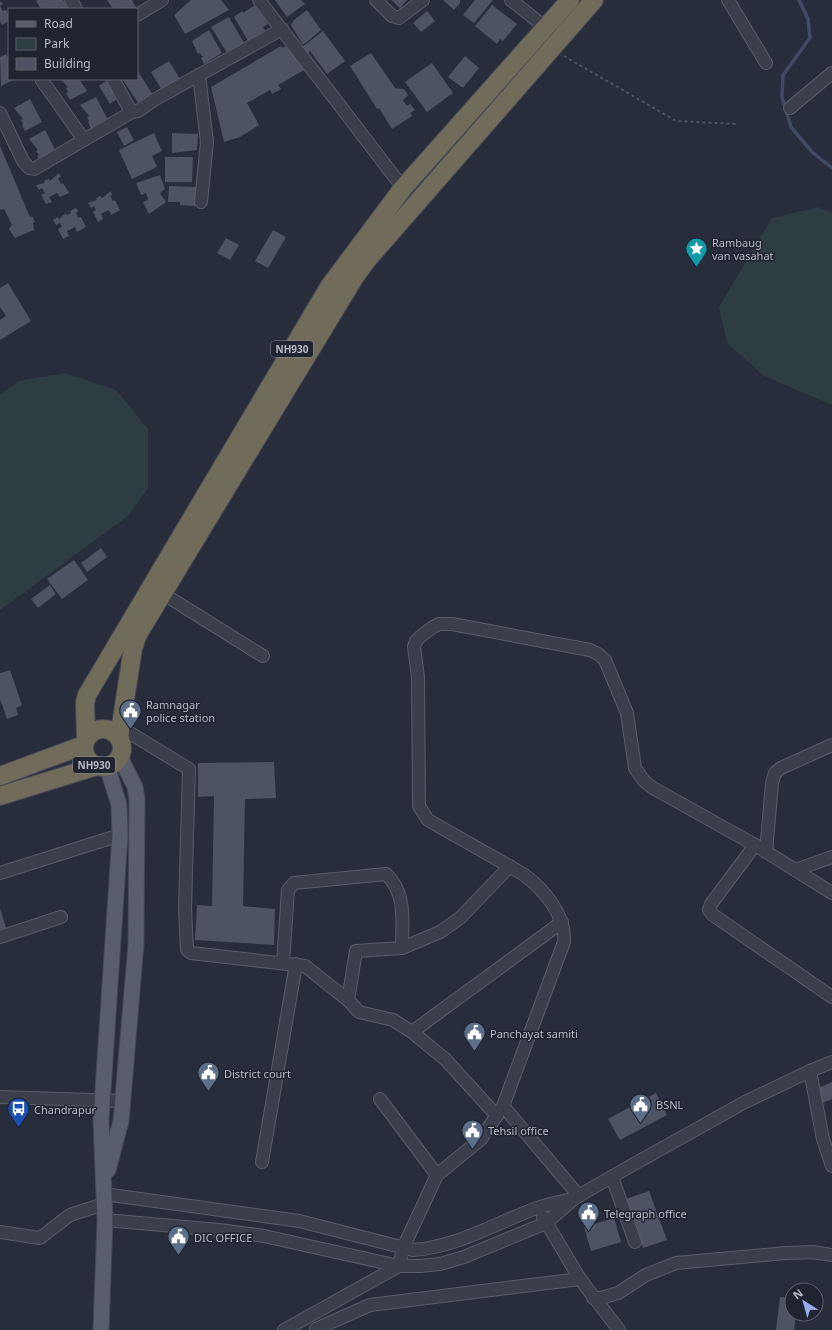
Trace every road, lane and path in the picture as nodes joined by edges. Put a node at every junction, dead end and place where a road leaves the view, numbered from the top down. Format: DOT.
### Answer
graph roads {
  1 [pos="162,0"];
  2 [pos="259,0"];
  3 [pos="376,0"];
  4 [pos="423,0"];
  5 [pos="511,0"];
  6 [pos="570,0"];
  7 [pos="594,0"];
  8 [pos="728,0"];
  9 [pos="138,14"];
  10 [pos="545,28"];
  11 [pos="282,29"];
  12 [pos="556,43"];
  13 [pos="766,63"];
  14 [pos="832,74"];
  15 [pos="199,75"];
  16 [pos="42,80"];
  17 [pos="115,80"];
  18 [pos="790,108"];
  19 [pos="132,112"];
  20 [pos="0,113"];
  21 [pos="736,124"];
  22 [pos="3,128"];
  23 [pos="84,140"];
  24 [pos="403,188"];
  25 [pos="201,202"];
  26 [pos="157,590"];
  27 [pos="263,656"];
  28 [pos="120,732"];
  29 [pos="85,742"];
  30 [pos="832,745"];
  31 [pos="108,763"];
  32 [pos="0,776"];
  33 [pos="0,796"];
  34 [pos="120,835"];
  35 [pos="755,845"];
  36 [pos="766,852"];
  37 [pos="832,858"];
  38 [pos="510,866"];
  39 [pos="795,870"];
  40 [pos="0,873"];
  41 [pos="832,893"];
  42 [pos="61,917"];
  43 [pos="562,922"];
  44 [pos="0,937"];
  45 [pos="402,948"];
  46 [pos="283,963"];
  47 [pos="296,964"];
  48 [pos="832,997"];
  49 [pos="348,1000"];
  50 [pos="412,1032"];
  51 [pos="832,1062"];
  52 [pos="810,1070"];
  53 [pos="0,1097"];
  54 [pos="104,1099"];
  55 [pos="380,1099"];
  56 [pos="123,1101"];
  57 [pos="500,1111"];
  58 [pos="262,1162"];
  59 [pos="832,1166"];
  60 [pos="437,1175"];
  61 [pos="612,1177"];
  62 [pos="104,1195"];
  63 [pos="577,1197"];
  64 [pos="537,1207"];
  65 [pos="105,1220"];
  66 [pos="546,1223"];
  67 [pos="0,1232"];
  68 [pos="635,1242"];
  69 [pos="403,1248"];
  70 [pos="832,1255"];
  71 [pos="399,1266"];
  72 [pos="580,1279"];
  73 [pos="593,1298"];
  74 [pos="615,1328"];
  75 [pos="316,1329"];
  76 [pos="101,1330"];
  77 [pos="284,1330"];
  1 -- 9 [label="street"];
  2 -- 11 [label="street"];
  3 -- 4 [label="street"];
  5 -- 10 [label="street"];
  6 -- 10 [label="highway, NH930"];
  7 -- 12 [label="highway, NH930"];
  8 -- 13 [label="street"];
  10 -- 12 [label="street"];
  10 -- 24 [label="highway, NH930"];
  11 -- 15 [label="street"];
  11 -- 24 [label="street"];
  12 -- 21 [label="path"];
  12 -- 26 [label="highway, NH930"];
  14 -- 18 [label="street"];
  15 -- 19 [label="street"];
  15 -- 25 [label="street"];
  16 -- 23 [label="street"];
  17 -- 19 [label="street"];
  19 -- 23 [label="street"];
  20 -- 22 [label="street"];
  22 -- 23 [label="street"];
  24 -- 26 [label="highway, NH930"];
  26 -- 27 [label="street"];
  26 -- 28 [label="highway, NH930"];
  26 -- 29 [label="highway, NH930"];
  28 -- 29 [label="highway, NH930"];
  28 -- 31 [label="highway, NH930"];
  28 -- 46 [label="street"];
  29 -- 31 [label="highway, NH930"];
  29 -- 32 [label="highway, NH930"];
  30 -- 36 [label="street"];
  31 -- 33 [label="highway, NH930"];
  31 -- 34 [label="main road"];
  31 -- 56 [label="main road"];
  34 -- 40 [label="street"];
  34 -- 54 [label="main road"];
  35 -- 36 [label="street"];
  35 -- 38 [label="street"];
  35 -- 48 [label="street"];
  36 -- 39 [label="street"];
  37 -- 39 [label="street"];
  38 -- 43 [label="street"];
  38 -- 45 [label="street"];
  39 -- 41 [label="street"];
  42 -- 44 [label="street"];
  43 -- 50 [label="street"];
  43 -- 57 [label="street"];
  45 -- 46 [label="street"];
  45 -- 49 [label="street"];
  46 -- 47 [label="street"];
  47 -- 49 [label="street"];
  47 -- 58 [label="street"];
  49 -- 50 [label="street"];
  50 -- 57 [label="street"];
  51 -- 52 [label="street"];
  52 -- 59 [label="street"];
  52 -- 61 [label="street"];
  53 -- 54 [label="street"];
  54 -- 56 [label="street"];
  54 -- 62 [label="main road"];
  55 -- 60 [label="street"];
  56 -- 62 [label="main road"];
  57 -- 60 [label="street"];
  57 -- 63 [label="street"];
  60 -- 69 [label="street"];
  61 -- 63 [label="street"];
  61 -- 68 [label="street"];
  62 -- 65 [label="main road"];
  62 -- 67 [label="street"];
  62 -- 69 [label="street"];
  63 -- 64 [label="street"];
  63 -- 66 [label="street"];
  64 -- 66 [label="street"];
  64 -- 69 [label="street"];
  65 -- 71 [label="street"];
  65 -- 76 [label="main road"];
  66 -- 71 [label="street"];
  66 -- 72 [label="street"];
  69 -- 71 [label="street"];
  70 -- 73 [label="street"];
  71 -- 77 [label="street"];
  72 -- 73 [label="street"];
  72 -- 75 [label="street"];
  73 -- 74 [label="street"];
}
